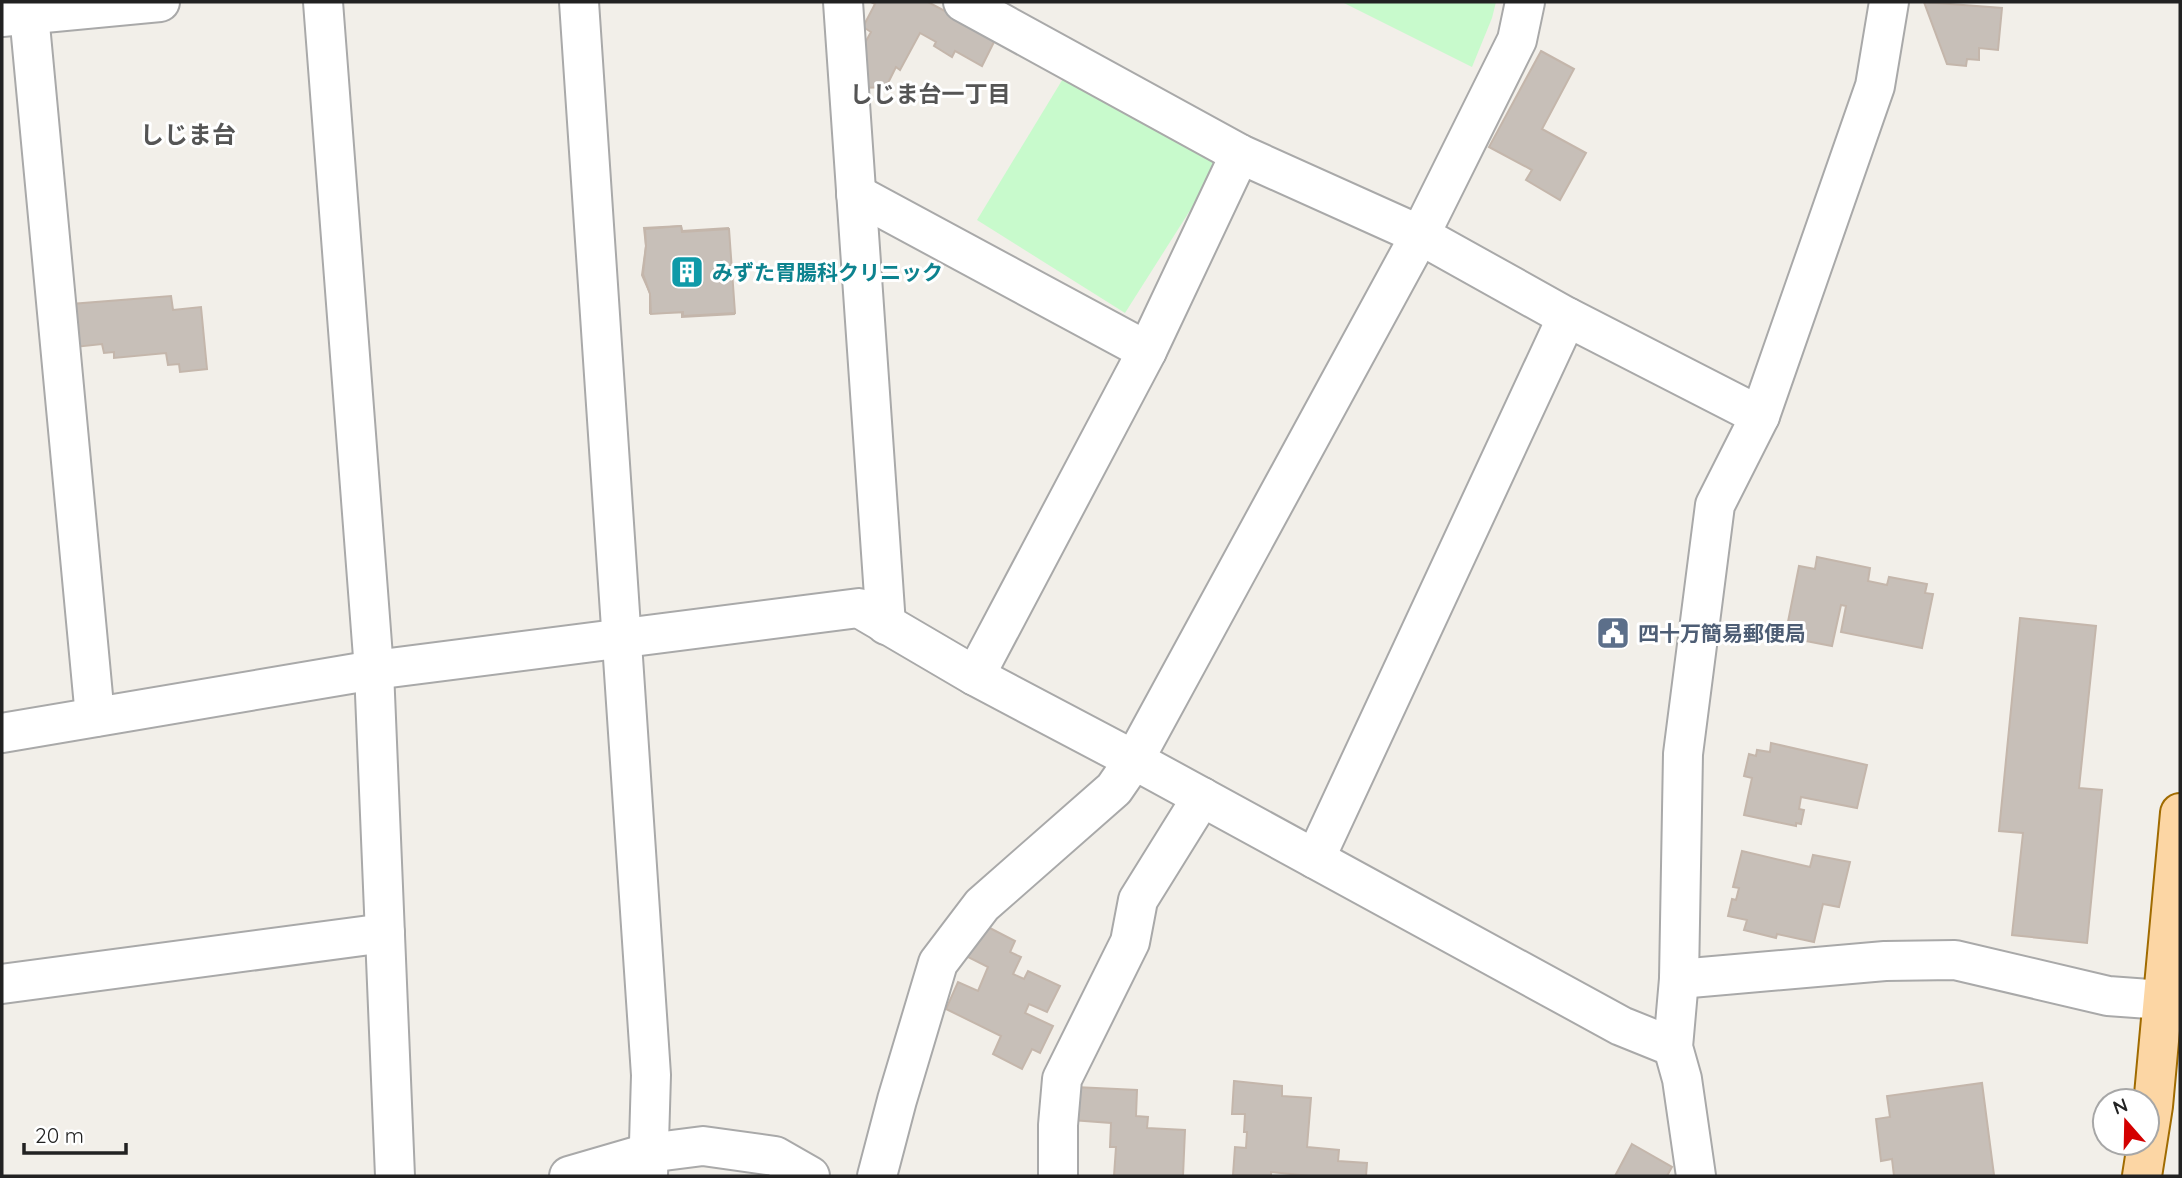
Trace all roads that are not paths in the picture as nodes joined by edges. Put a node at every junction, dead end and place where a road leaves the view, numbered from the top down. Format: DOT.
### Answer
graph roads {
  1 [pos="323,2"];
  2 [pos="579,2"];
  3 [pos="843,2"];
  4 [pos="963,2"];
  5 [pos="1525,2"];
  6 [pos="1889,2"];
  7 [pos="142,3"];
  8 [pos="15,15"];
  9 [pos="1240,155"];
  10 [pos="856,194"];
  11 [pos="1420,235"];
  12 [pos="1567,317"];
  13 [pos="1147,351"];
  14 [pos="1760,416"];
  15 [pos="886,625"];
  16 [pos="622,640"];
  17 [pos="374,670"];
  18 [pos="975,676"];
  19 [pos="95,717"];
  20 [pos="2,733"];
  21 [pos="1134,760"];
  22 [pos="1202,797"];
  23 [pos="2180,813"];
  24 [pos="1315,859"];
  25 [pos="385,933"];
  26 [pos="1679,979"];
  27 [pos="2,984"];
  28 [pos="2163,1000"];
  29 [pos="1673,1047"];
  30 [pos="648,1165"];
  31 [pos="395,1176"];
  32 [pos="569,1176"];
  33 [pos="810,1176"];
  34 [pos="877,1176"];
  35 [pos="1058,1176"];
  36 [pos="1696,1176"];
  37 [pos="2142,1176"];
  1 -- 17 [label="street"];
  2 -- 16 [label="street"];
  3 -- 10 [label="street"];
  4 -- 9 [label="street"];
  5 -- 11 [label="street"];
  6 -- 14 [label="street"];
  7 -- 8 [label="street"];
  8 -- 19 [label="street"];
  9 -- 11 [label="street"];
  9 -- 13 [label="street"];
  10 -- 13 [label="street"];
  10 -- 15 [label="street"];
  11 -- 12 [label="street"];
  11 -- 21 [label="street"];
  12 -- 14 [label="street"];
  12 -- 24 [label="street"];
  13 -- 18 [label="street"];
  14 -- 26 [label="street"];
  15 -- 16 [label="street"];
  15 -- 18 [label="street"];
  16 -- 17 [label="street"];
  16 -- 30 [label="street"];
  17 -- 19 [label="street"];
  17 -- 25 [label="street"];
  18 -- 21 [label="street"];
  19 -- 20 [label="street"];
  21 -- 22 [label="street"];
  21 -- 34 [label="street"];
  22 -- 24 [label="street"];
  22 -- 35 [label="street"];
  23 -- 28 [label="main road"];
  24 -- 29 [label="street"];
  25 -- 27 [label="street"];
  25 -- 31 [label="street"];
  26 -- 28 [label="street"];
  26 -- 29 [label="street"];
  28 -- 37 [label="main road"];
  29 -- 36 [label="street"];
  30 -- 32 [label="street"];
  30 -- 33 [label="street"];
}
